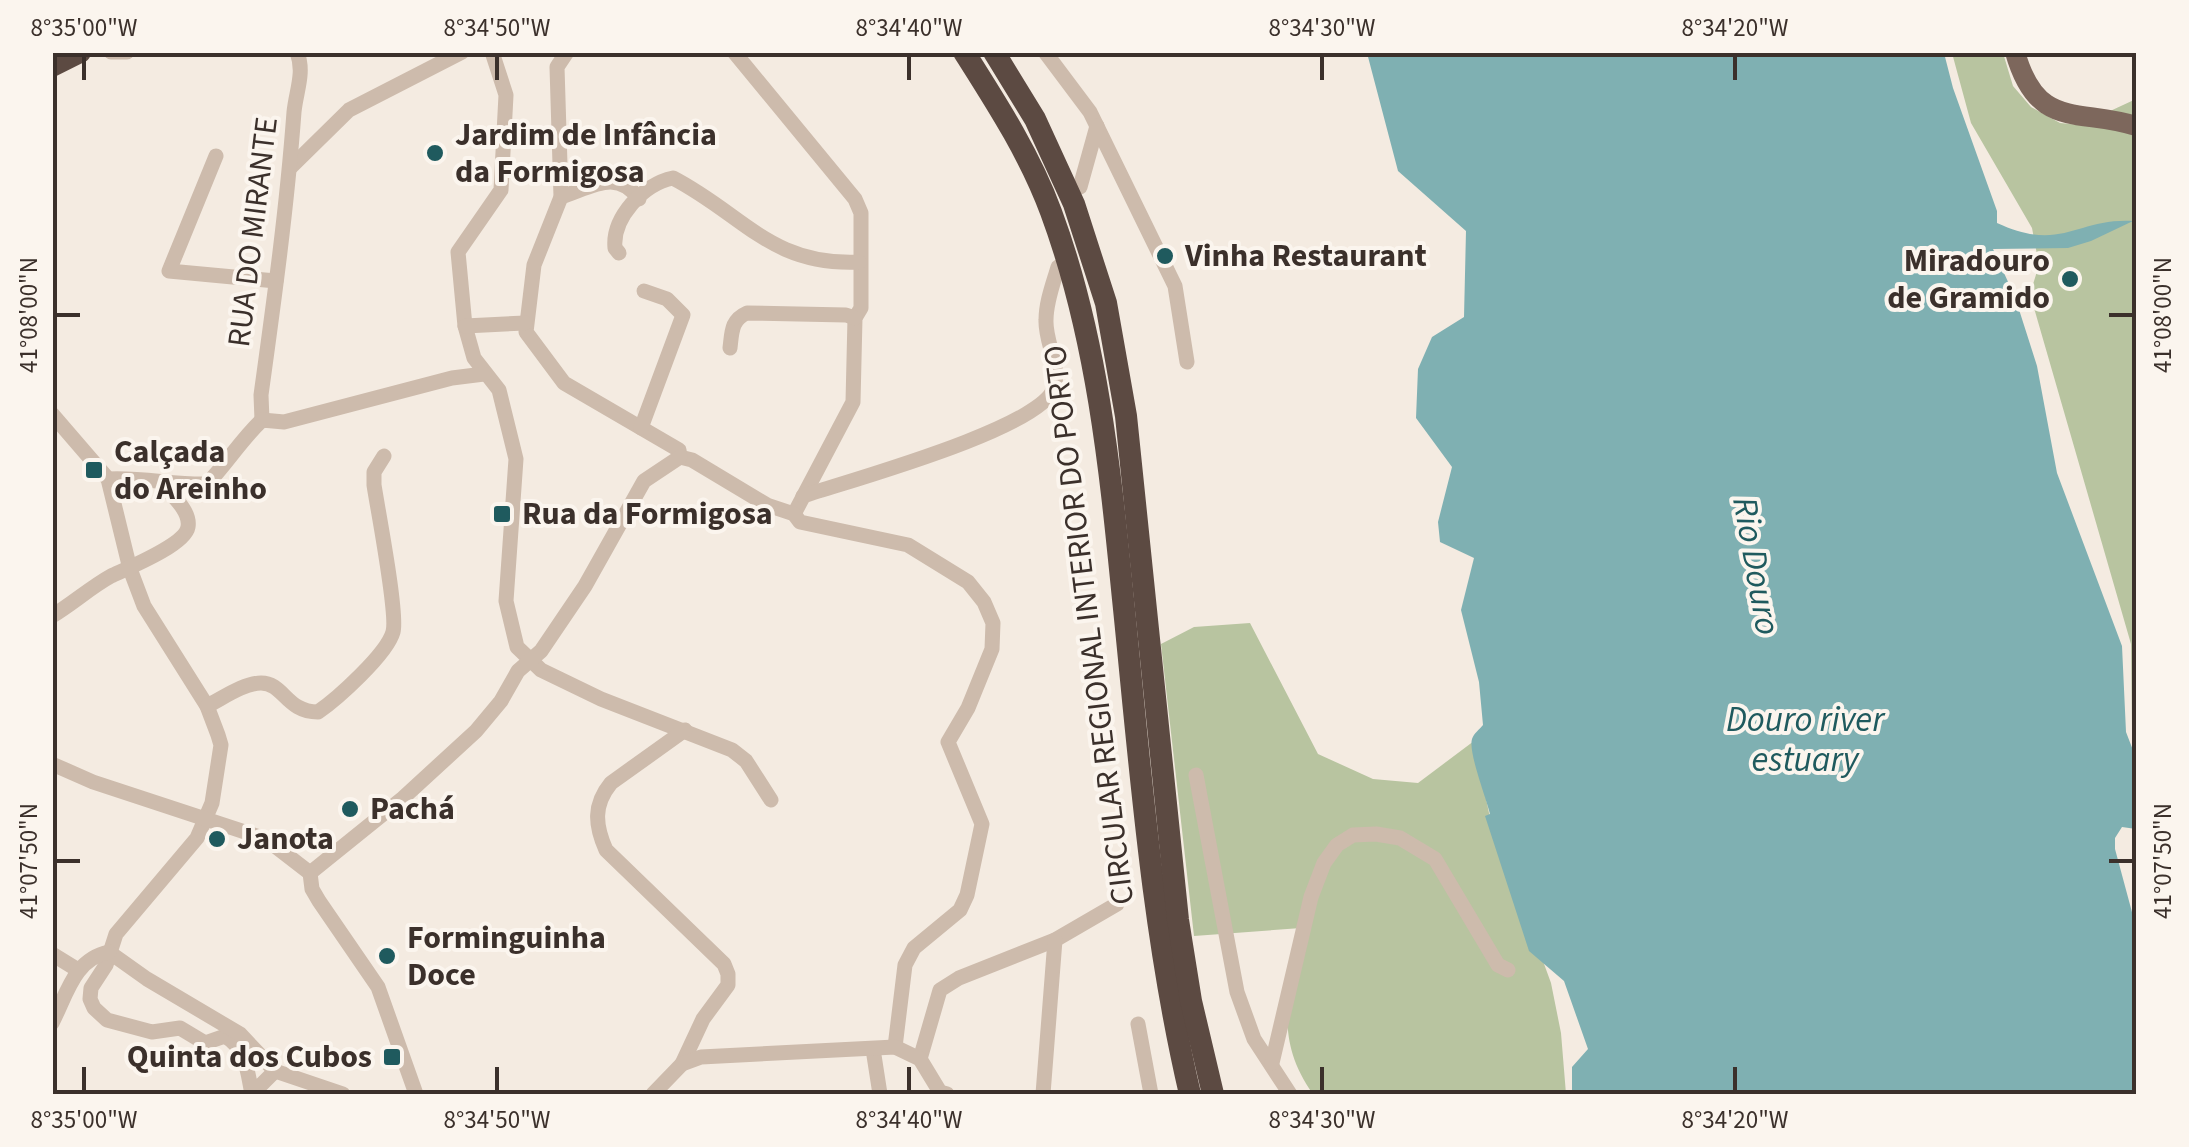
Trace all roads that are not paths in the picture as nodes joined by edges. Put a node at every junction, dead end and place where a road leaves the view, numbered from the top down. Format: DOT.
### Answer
graph roads {
  1 [pos="80,52"];
  2 [pos="110,52"];
  3 [pos="128,52"];
  4 [pos="297,52"];
  5 [pos="462,52"];
  6 [pos="492,52"];
  7 [pos="567,52"];
  8 [pos="734,52"];
  9 [pos="964,52"];
  10 [pos="994,52"];
  11 [pos="1045,52"];
  12 [pos="2015,52"];
  13 [pos="52,66"];
  14 [pos="1097,126"];
  15 [pos="2136,126"];
  16 [pos="216,156"];
  17 [pos="291,167"];
  18 [pos="1080,187"];
  19 [pos="561,197"];
  20 [pos="639,199"];
  21 [pos="619,252"];
  22 [pos="860,262"];
  23 [pos="1058,268"];
  24 [pos="276,281"];
  25 [pos="644,291"];
  26 [pos="855,318"];
  27 [pos="526,322"];
  28 [pos="465,326"];
  29 [pos="730,348"];
  30 [pos="1187,362"];
  31 [pos="484,374"];
  32 [pos="52,414"];
  33 [pos="262,420"];
  34 [pos="641,428"];
  35 [pos="384,456"];
  36 [pos="680,457"];
  37 [pos="108,479"];
  38 [pos="160,482"];
  39 [pos="803,496"];
  40 [pos="794,514"];
  41 [pos="130,570"];
  42 [pos="52,616"];
  43 [pos="527,660"];
  44 [pos="207,706"];
  45 [pos="685,730"];
  46 [pos="52,764"];
  47 [pos="1196,775"];
  48 [pos="771,800"];
  49 [pos="206,821"];
  50 [pos="310,873"];
  51 [pos="1117,904"];
  52 [pos="1055,940"];
  53 [pos="110,952"];
  54 [pos="52,954"];
  55 [pos="78,970"];
  56 [pos="1508,970"];
  57 [pos="52,1023"];
  58 [pos="1138,1024"];
  59 [pos="873,1048"];
  60 [pos="895,1048"];
  61 [pos="920,1060"];
  62 [pos="1272,1063"];
  63 [pos="682,1064"];
  64 [pos="275,1071"];
  65 [pos="343,1094"];
  66 [pos="416,1094"];
  67 [pos="653,1094"];
  68 [pos="880,1094"];
  69 [pos="948,1094"];
  70 [pos="1043,1094"];
  71 [pos="1150,1094"];
  72 [pos="1190,1094"];
  73 [pos="1213,1094"];
  74 [pos="1290,1094"];
  1 -- 13 [label="highway"];
  2 -- 3 [label="street"];
  4 -- 17 [label="street, RUA DO MIRANTE"];
  5 -- 17 [label="street"];
  6 -- 28 [label="street"];
  7 -- 19 [label="street"];
  8 -- 22 [label="street"];
  9 -- 72 [label="highway, CIRCULAR REGIONAL INTERIOR DO PORTO"];
  10 -- 73 [label="highway, CIRCULAR REGIONAL INTERIOR DO PORTO"];
  11 -- 14 [label="street"];
  12 -- 15 [label="main road"];
  14 -- 18 [label="street"];
  14 -- 30 [label="street"];
  16 -- 24 [label="street"];
  17 -- 24 [label="street, RUA DO MIRANTE"];
  19 -- 20 [label="street"];
  19 -- 27 [label="street"];
  20 -- 21 [label="street"];
  20 -- 22 [label="street"];
  22 -- 26 [label="street"];
  23 -- 39 [label="street"];
  24 -- 33 [label="street, RUA DO MIRANTE"];
  25 -- 34 [label="street"];
  26 -- 29 [label="street"];
  26 -- 39 [label="street"];
  27 -- 28 [label="street"];
  27 -- 34 [label="street"];
  28 -- 31 [label="street"];
  31 -- 33 [label="street"];
  31 -- 43 [label="street"];
  32 -- 37 [label="street"];
  33 -- 38 [label="street"];
  34 -- 36 [label="street"];
  35 -- 44 [label="street"];
  36 -- 40 [label="street"];
  36 -- 43 [label="street"];
  37 -- 38 [label="street"];
  37 -- 41 [label="street"];
  38 -- 41 [label="street"];
  39 -- 40 [label="street"];
  40 -- 60 [label="street"];
  41 -- 42 [label="street"];
  41 -- 44 [label="street"];
  43 -- 45 [label="street"];
  43 -- 50 [label="street"];
  44 -- 49 [label="street"];
  45 -- 48 [label="street"];
  45 -- 63 [label="street"];
  46 -- 49 [label="street"];
  47 -- 62 [label="street"];
  49 -- 50 [label="street"];
  49 -- 53 [label="street"];
  50 -- 66 [label="street"];
  51 -- 52 [label="street"];
  52 -- 61 [label="street"];
  52 -- 70 [label="street"];
  53 -- 55 [label="street"];
  53 -- 64 [label="street"];
  53 -- 64 [label="street"];
  54 -- 55 [label="street"];
  55 -- 57 [label="street"];
  56 -- 62 [label="street"];
  58 -- 71 [label="street"];
  59 -- 60 [label="street"];
  59 -- 63 [label="street"];
  59 -- 68 [label="street"];
  60 -- 61 [label="street"];
  61 -- 69 [label="street"];
  62 -- 74 [label="street"];
  63 -- 67 [label="street"];
  64 -- 65 [label="street"];
}
